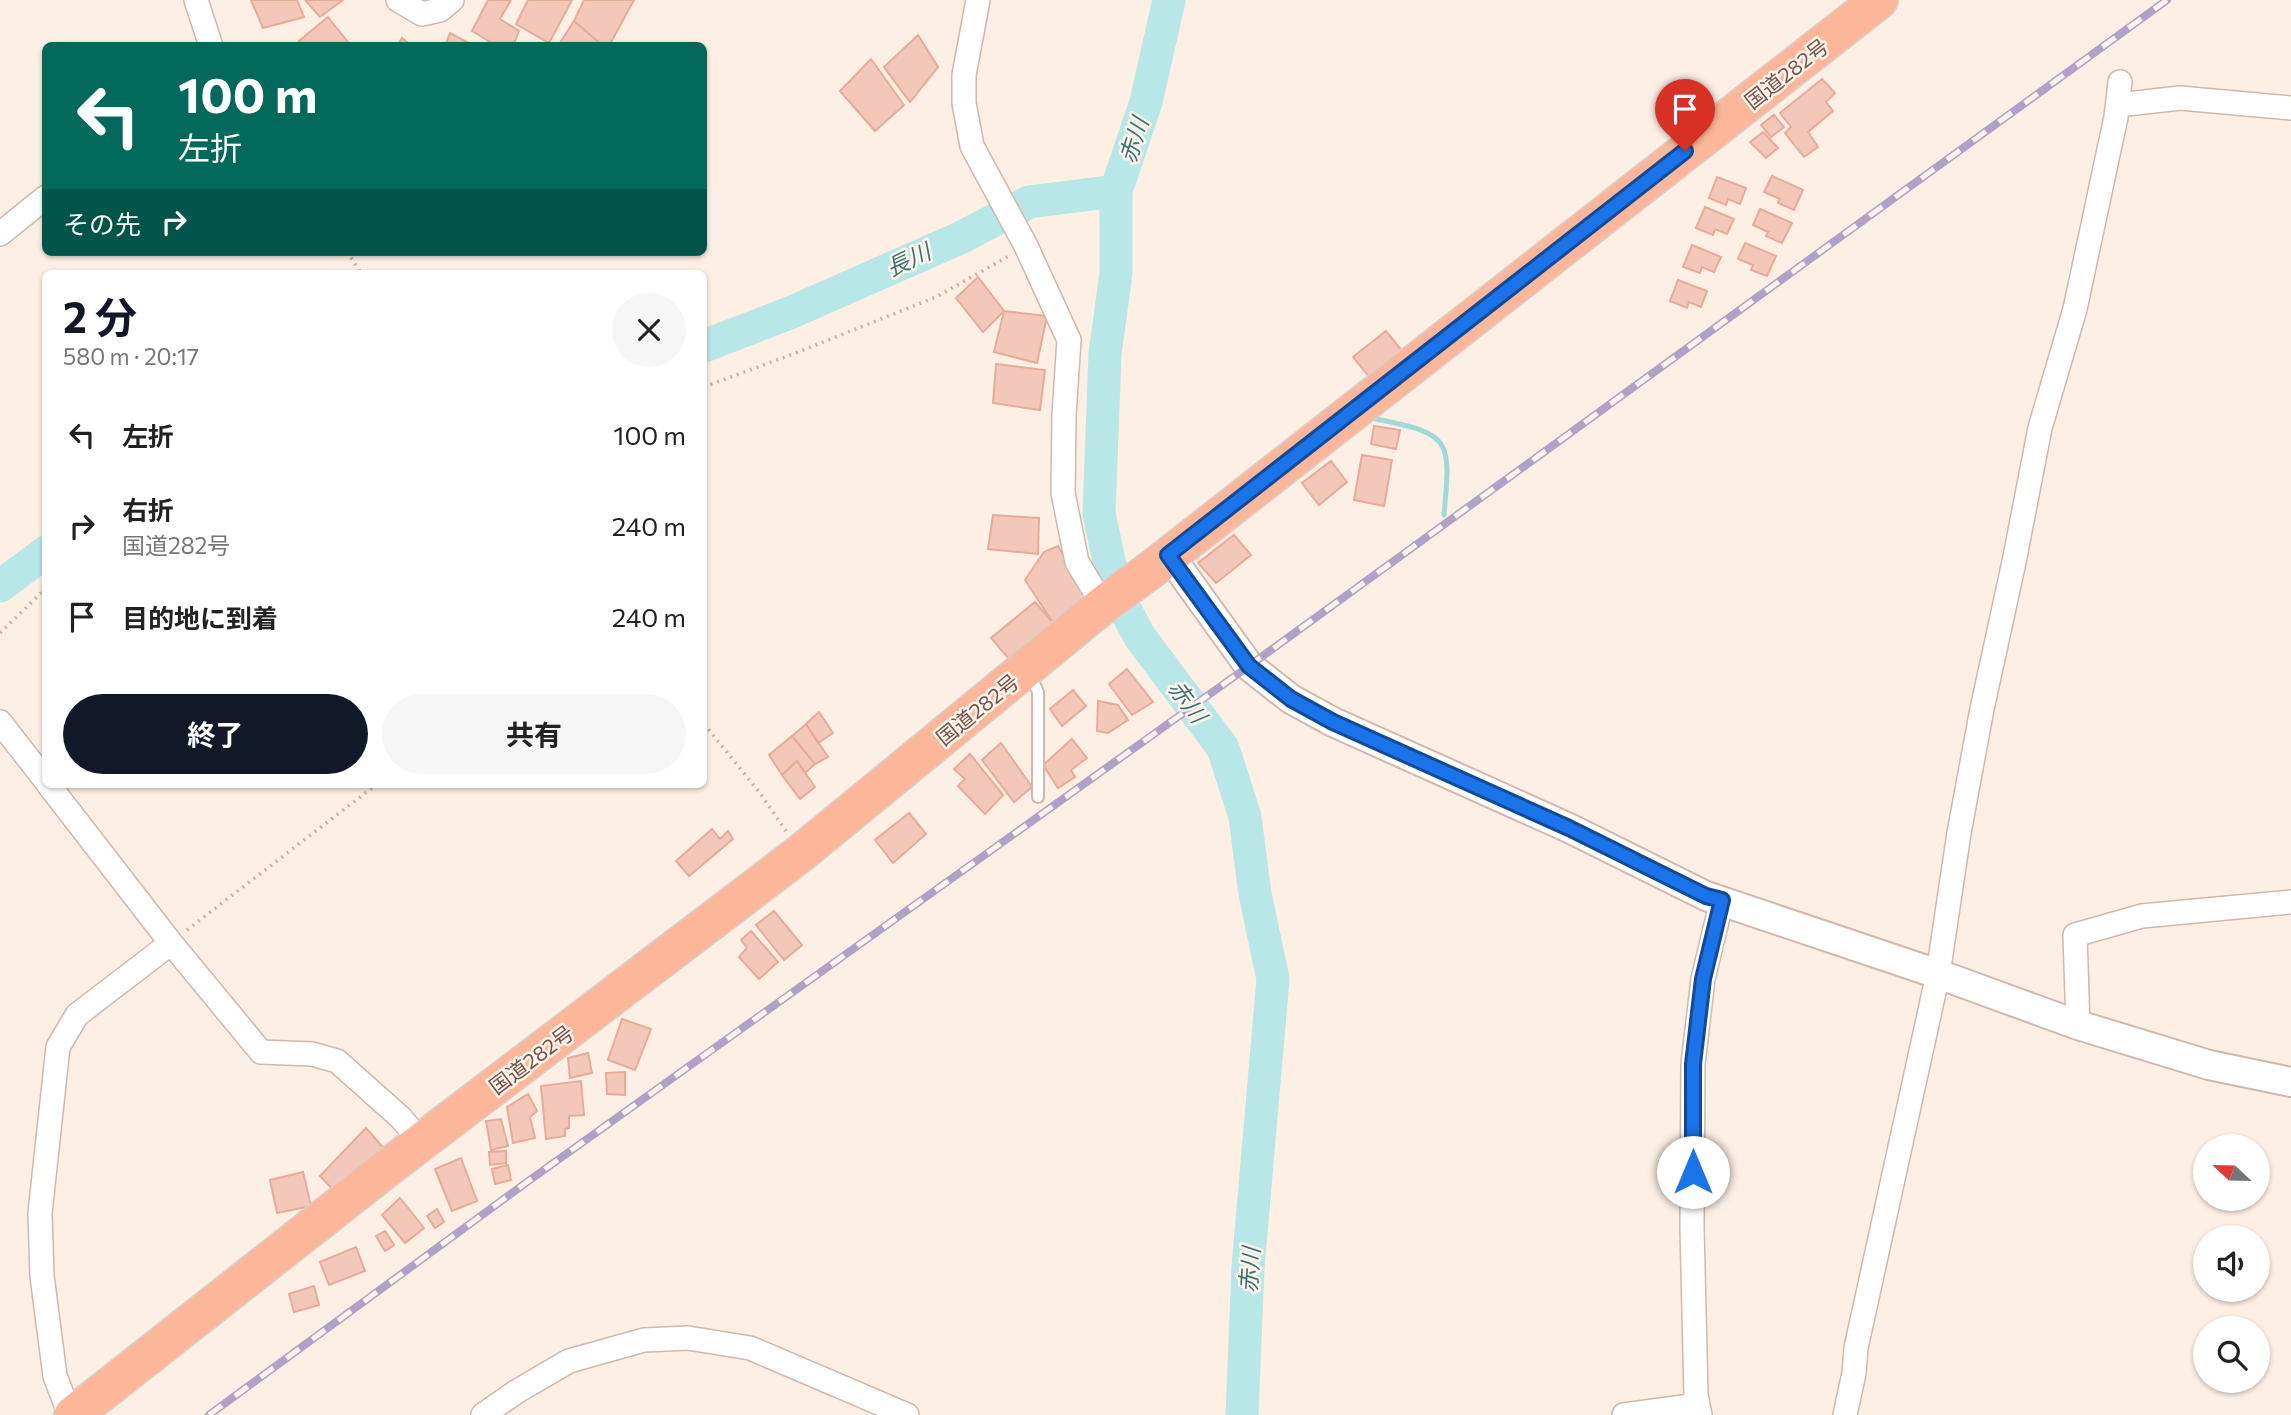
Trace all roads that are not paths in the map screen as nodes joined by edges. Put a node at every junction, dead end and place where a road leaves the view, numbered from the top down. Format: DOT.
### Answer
graph roads {
  1 [pos="196,0"];
  2 [pos="398,0"];
  3 [pos="453,0"];
  4 [pos="978,0"];
  5 [pos="1879,0"];
  6 [pos="210,42"];
  7 [pos="2120,82"];
  8 [pos="2118,105"];
  9 [pos="2291,108"];
  10 [pos="42,200"];
  11 [pos="0,234"];
  12 [pos="1162,561"];
  13 [pos="1103,605"];
  14 [pos="1028,667"];
  15 [pos="0,722"];
  16 [pos="42,776"];
  17 [pos="52,788"];
  18 [pos="1038,797"];
  19 [pos="1722,900"];
  20 [pos="2291,902"];
  21 [pos="171,943"];
  22 [pos="1938,974"];
  23 [pos="2078,1025"];
  24 [pos="2291,1082"];
  25 [pos="422,1143"];
  26 [pos="1699,1410"];
  27 [pos="71,1415"];
  28 [pos="483,1415"];
  29 [pos="907,1415"];
  30 [pos="1624,1415"];
  31 [pos="1845,1415"];
  1 -- 6 [label="street"];
  2 -- 3 [label="street"];
  4 -- 13 [label="street"];
  5 -- 12 [label="highway, 国道282号"];
  7 -- 8 [label="street"];
  8 -- 9 [label="street"];
  8 -- 22 [label="street"];
  10 -- 11 [label="street"];
  12 -- 13 [label="highway, 国道282号"];
  12 -- 19 [label="street"];
  13 -- 14 [label="highway, 国道282号"];
  14 -- 18 [label="lane"];
  14 -- 25 [label="highway, 国道282号"];
  15 -- 16 [label="street"];
  17 -- 21 [label="street"];
  19 -- 22 [label="street"];
  19 -- 26 [label="street"];
  20 -- 23 [label="street"];
  21 -- 25 [label="street"];
  21 -- 27 [label="street"];
  22 -- 23 [label="street"];
  22 -- 31 [label="street"];
  23 -- 24 [label="street"];
  25 -- 27 [label="highway, 国道282号"];
  26 -- 30 [label="street"];
  28 -- 29 [label="street"];
}
